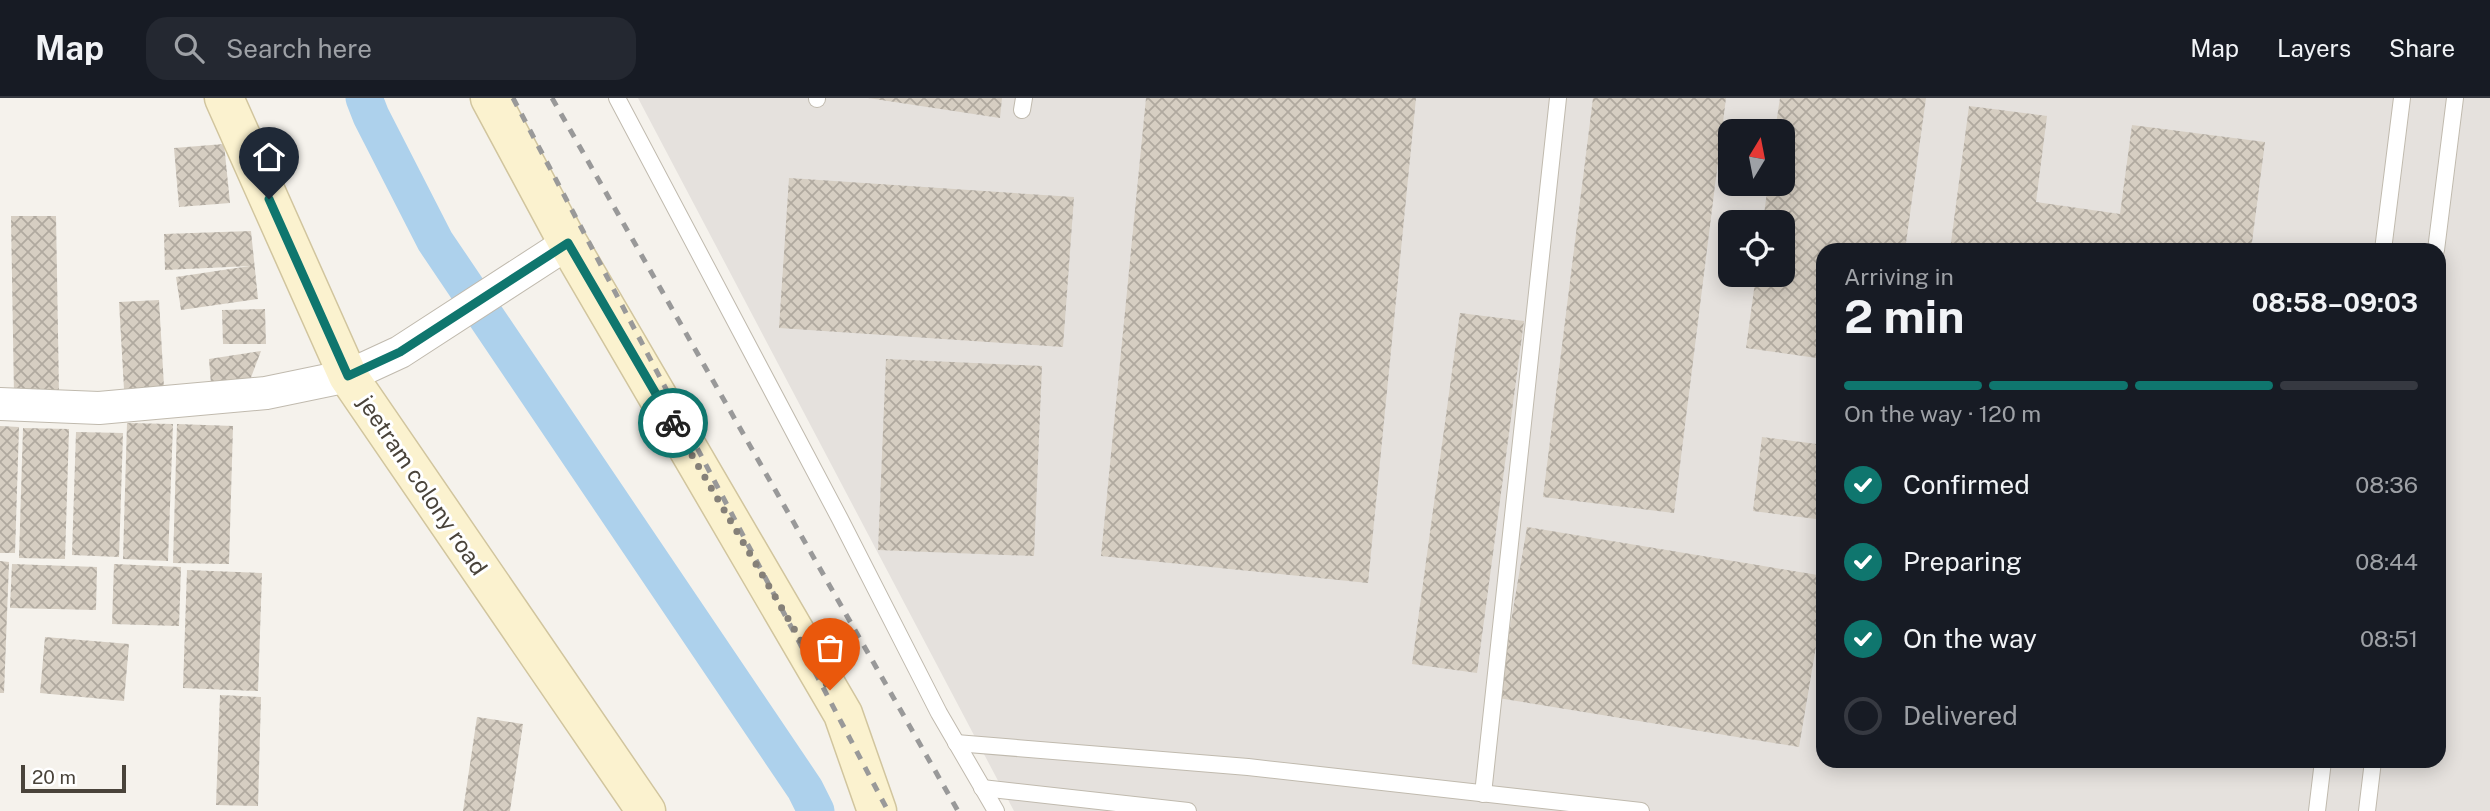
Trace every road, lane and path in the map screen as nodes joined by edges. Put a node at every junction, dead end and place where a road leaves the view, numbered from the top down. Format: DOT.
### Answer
graph roads {
  1 [pos="224,98"];
  2 [pos="490,98"];
  3 [pos="617,98"];
  4 [pos="1558,98"];
  5 [pos="2402,98"];
  6 [pos="2455,98"];
  7 [pos="2385,243"];
  8 [pos="2437,243"];
  9 [pos="556,251"];
  10 [pos="348,376"];
  11 [pos="0,404"];
  12 [pos="956,743"];
  13 [pos="2322,768"];
  14 [pos="2372,768"];
  15 [pos="982,788"];
  16 [pos="1483,794"];
  17 [pos="646,811"];
  18 [pos="877,811"];
  19 [pos="996,811"];
  20 [pos="1188,811"];
  21 [pos="1641,811"];
  22 [pos="2317,811"];
  23 [pos="2367,811"];
  1 -- 10 [label="street, jeetram colony road"];
  2 -- 9 [label="street"];
  3 -- 12 [label="lane"];
  4 -- 16 [label="lane"];
  5 -- 7 [label="lane"];
  6 -- 8 [label="lane"];
  9 -- 10 [label="street"];
  9 -- 18 [label="street"];
  10 -- 11 [label="street"];
  10 -- 17 [label="street, jeetram colony road"];
  12 -- 15 [label="lane"];
  12 -- 16 [label="lane"];
  13 -- 22 [label="lane"];
  14 -- 23 [label="lane"];
  15 -- 19 [label="lane"];
  15 -- 20 [label="lane"];
  16 -- 21 [label="lane"];
}
